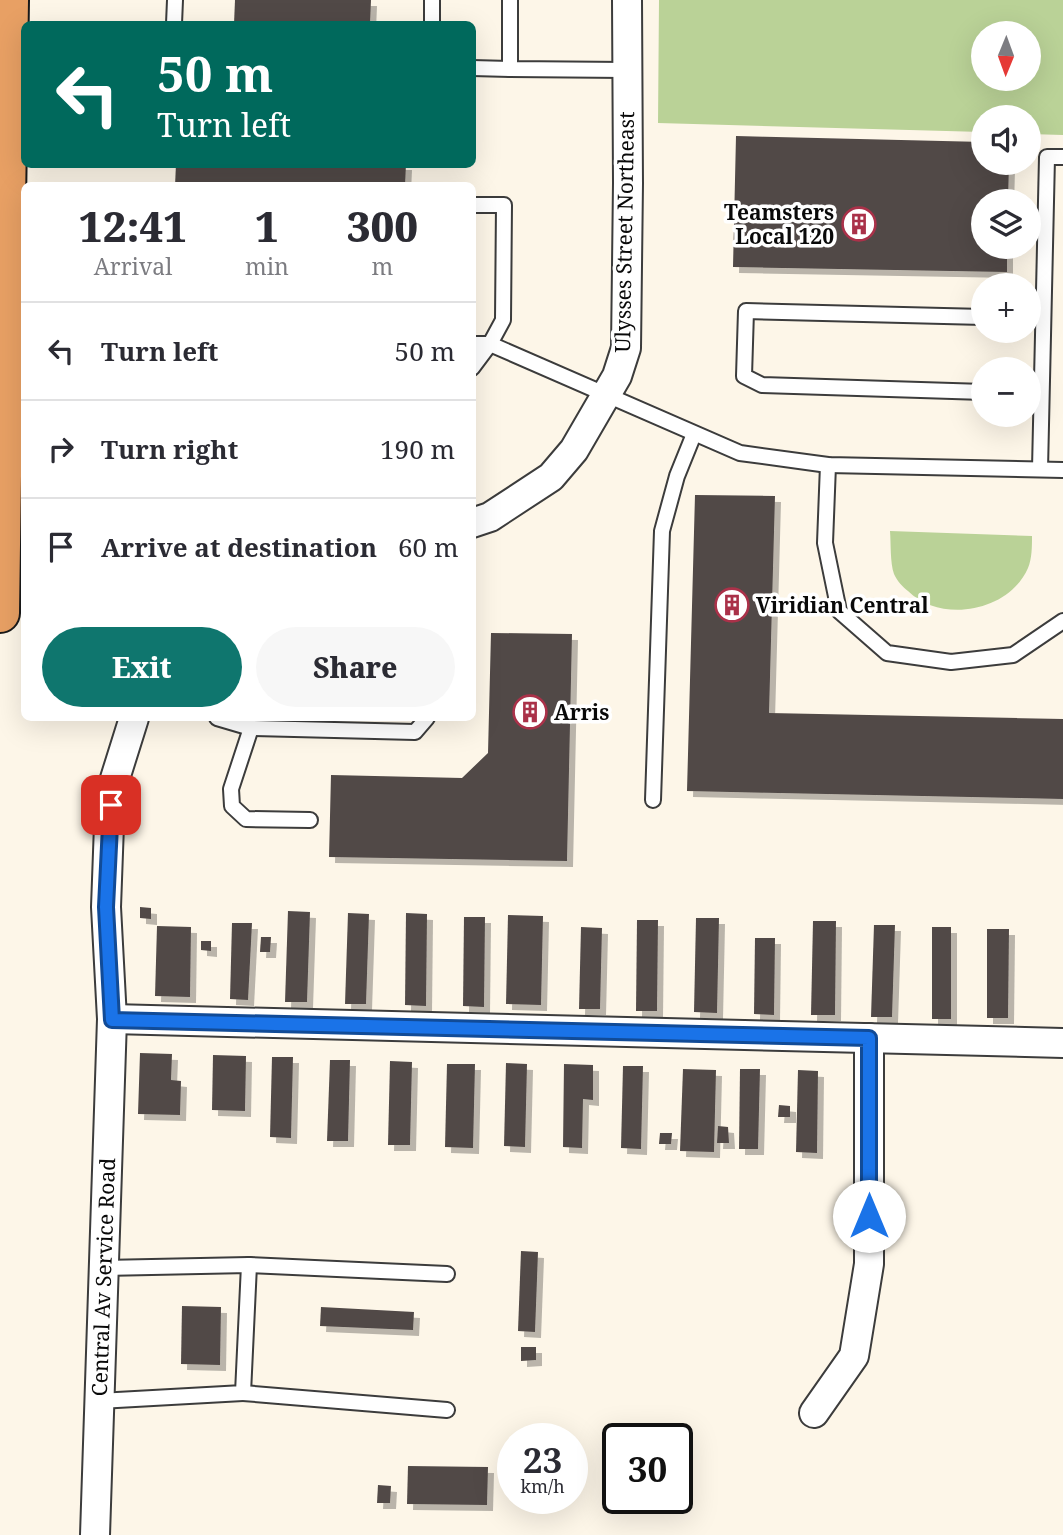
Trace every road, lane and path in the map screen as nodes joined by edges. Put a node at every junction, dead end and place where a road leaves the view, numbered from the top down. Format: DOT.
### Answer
graph roads {
  1 [pos="9,0"];
  2 [pos="175,0"];
  3 [pos="432,0"];
  4 [pos="510,0"];
  5 [pos="627,0"];
  6 [pos="174,21"];
  7 [pos="432,21"];
  8 [pos="476,68"];
  9 [pos="510,69"];
  10 [pos="626,69"];
  11 [pos="1063,157"];
  12 [pos="476,205"];
  13 [pos="1039,273"];
  14 [pos="971,317"];
  15 [pos="476,344"];
  16 [pos="490,344"];
  17 [pos="476,363"];
  18 [pos="971,391"];
  19 [pos="607,394"];
  20 [pos="1037,427"];
  21 [pos="695,434"];
  22 [pos="828,465"];
  23 [pos="1040,469"];
  24 [pos="1063,470"];
  25 [pos="476,522"];
  26 [pos="0,613"];
  27 [pos="1063,621"];
  28 [pos="133,721"];
  29 [pos="227,721"];
  30 [pos="424,721"];
  31 [pos="251,728"];
  32 [pos="653,800"];
  33 [pos="310,820"];
  34 [pos="112,1020"];
  35 [pos="869,1038"];
  36 [pos="1063,1043"];
  37 [pos="249,1265"];
  38 [pos="103,1268"];
  39 [pos="447,1274"];
  40 [pos="243,1393"];
  41 [pos="99,1401"];
  42 [pos="447,1410"];
  43 [pos="814,1413"];
  44 [pos="95,1535"];
  1 -- 26 [label="highway"];
  2 -- 6 [label="lane"];
  3 -- 7 [label="lane"];
  4 -- 9 [label="lane"];
  5 -- 10 [label="street, Ulysses Street Northeast"];
  8 -- 9 [label="lane"];
  9 -- 10 [label="lane"];
  10 -- 19 [label="street, Ulysses Street Northeast"];
  11 -- 13 [label="lane"];
  12 -- 16 [label="lane"];
  14 -- 18 [label="lane"];
  15 -- 16 [label="lane"];
  16 -- 17 [label="lane"];
  16 -- 19 [label="lane"];
  19 -- 21 [label="lane"];
  19 -- 25 [label="street, Ulysses Street Northeast"];
  20 -- 23 [label="lane"];
  21 -- 22 [label="lane"];
  21 -- 32 [label="lane"];
  22 -- 23 [label="lane"];
  22 -- 27 [label="lane"];
  23 -- 24 [label="lane"];
  28 -- 34 [label="street"];
  29 -- 31 [label="lane"];
  30 -- 31 [label="lane"];
  31 -- 33 [label="lane"];
  34 -- 35 [label="street"];
  34 -- 38 [label="street, Central Av Service Road"];
  35 -- 36 [label="street"];
  35 -- 43 [label="street"];
  37 -- 38 [label="lane"];
  37 -- 39 [label="lane"];
  37 -- 40 [label="lane"];
  38 -- 41 [label="street, Central Av Service Road"];
  40 -- 41 [label="lane"];
  40 -- 42 [label="lane"];
  41 -- 44 [label="street, Central Av Service Road"];
}
